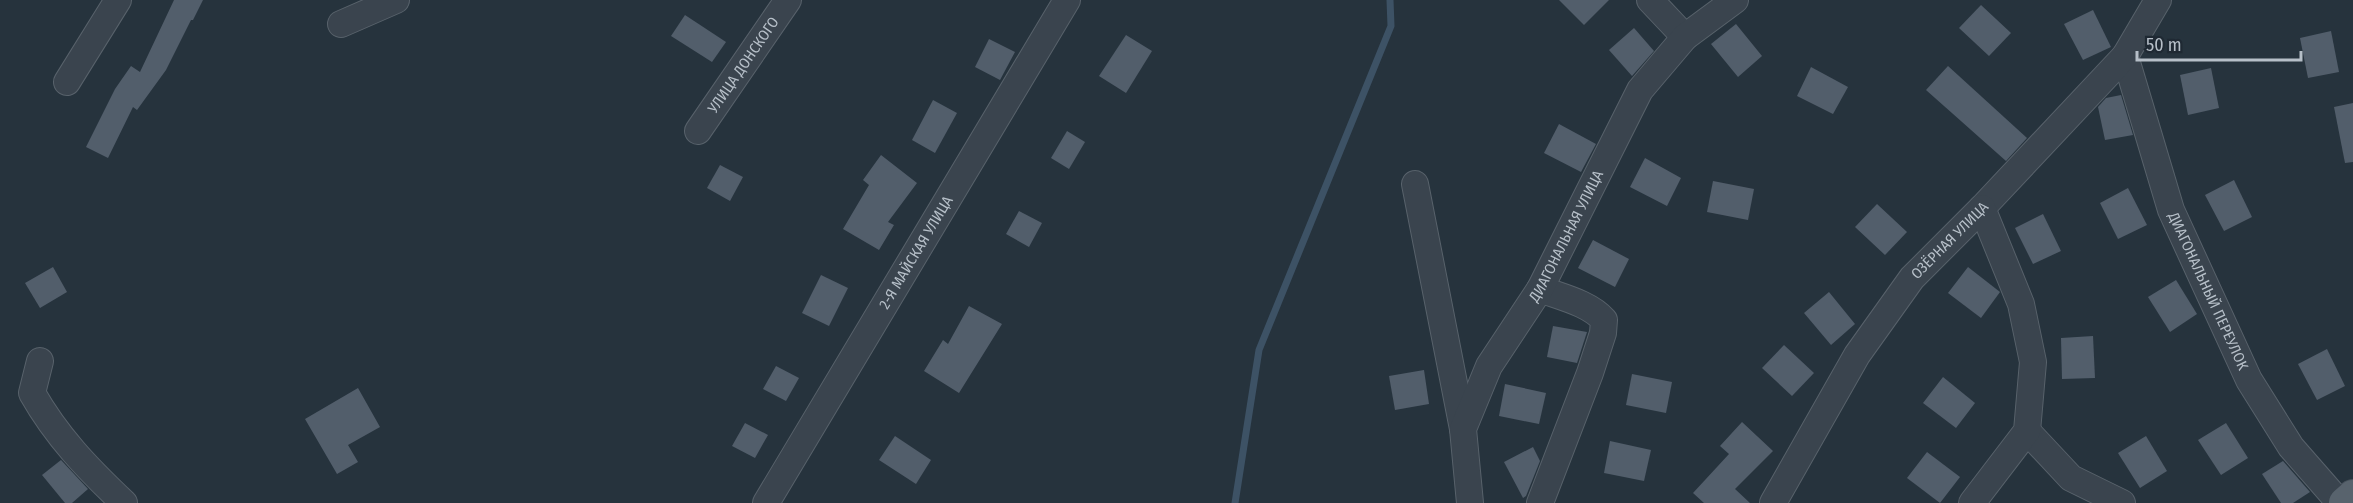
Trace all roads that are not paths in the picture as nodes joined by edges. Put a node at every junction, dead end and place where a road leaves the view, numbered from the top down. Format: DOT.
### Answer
graph roads {
  1 [pos="118,0"];
  2 [pos="396,0"];
  3 [pos="788,0"];
  4 [pos="1067,0"];
  5 [pos="1650,0"];
  6 [pos="1735,0"];
  7 [pos="2158,0"];
  8 [pos="341,24"];
  9 [pos="1685,37"];
  10 [pos="2125,56"];
  11 [pos="67,82"];
  12 [pos="698,130"];
  13 [pos="1415,184"];
  14 [pos="1982,208"];
  15 [pos="1540,289"];
  16 [pos="40,361"];
  17 [pos="1463,429"];
  18 [pos="2027,431"];
  19 [pos="2353,496"];
  20 [pos="124,503"];
  21 [pos="766,503"];
  22 [pos="1470,503"];
  23 [pos="1540,503"];
  24 [pos="1773,503"];
  25 [pos="1972,503"];
  26 [pos="2122,503"];
  27 [pos="2340,503"];
  28 [pos="2346,503"];
  1 -- 11 [label="street"];
  2 -- 8 [label="street"];
  3 -- 12 [label="street, УЛИЦА ДОНСКОГО"];
  4 -- 21 [label="street, 2-Я МАЙСКАЯ УЛИЦА"];
  5 -- 9 [label="street"];
  6 -- 9 [label="street, ДИАГОНАЛЬНАЯ УЛИЦА"];
  7 -- 10 [label="street, ОЗЁРНАЯ УЛИЦА"];
  9 -- 15 [label="street, ДИАГОНАЛЬНАЯ УЛИЦА"];
  10 -- 14 [label="street, ОЗЁРНАЯ УЛИЦА"];
  10 -- 27 [label="street, ДИАГОНАЛЬНЫЙ ПЕРЕУЛОК"];
  13 -- 17 [label="street"];
  14 -- 18 [label="street"];
  14 -- 24 [label="street, ОЗЁРНАЯ УЛИЦА"];
  15 -- 17 [label="street, ДИАГОНАЛЬНАЯ УЛИЦА"];
  15 -- 23 [label="street"];
  16 -- 20 [label="street"];
  17 -- 22 [label="street, ДИАГОНАЛЬНАЯ УЛИЦА"];
  18 -- 25 [label="street"];
  18 -- 26 [label="street"];
  19 -- 28 [label="main road"];
}
